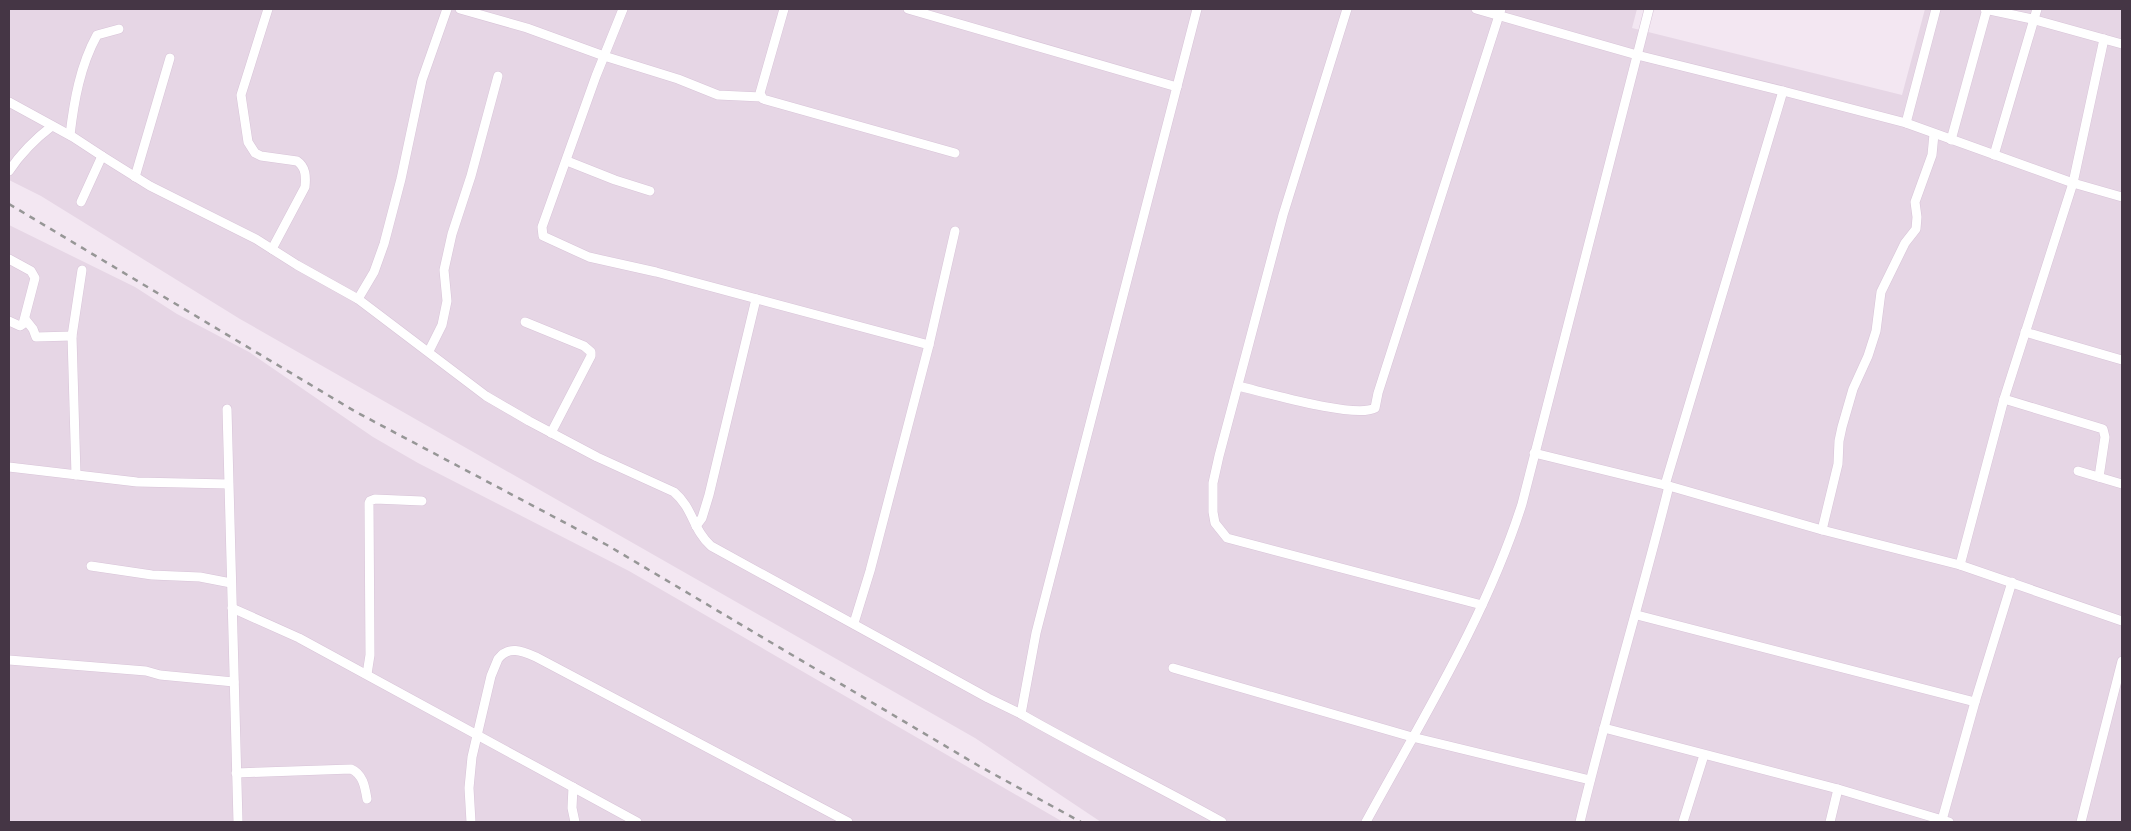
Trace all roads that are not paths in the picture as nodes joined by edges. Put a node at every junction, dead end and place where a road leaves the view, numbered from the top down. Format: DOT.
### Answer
graph roads {
  1 [pos="268,9"];
  2 [pos="447,9"];
  3 [pos="460,9"];
  4 [pos="623,9"];
  5 [pos="784,9"];
  6 [pos="908,9"];
  7 [pos="1198,9"];
  8 [pos="1347,9"];
  9 [pos="1476,9"];
  10 [pos="1649,9"];
  11 [pos="1936,9"];
  12 [pos="1986,9"];
  13 [pos="2036,9"];
  14 [pos="1500,12"];
  15 [pos="2032,19"];
  16 [pos="119,29"];
  17 [pos="2104,39"];
  18 [pos="2122,44"];
  19 [pos="1637,55"];
  20 [pos="604,56"];
  21 [pos="170,58"];
  22 [pos="498,76"];
  23 [pos="1177,87"];
  24 [pos="1783,91"];
  25 [pos="761,97"];
  26 [pos="9,102"];
  27 [pos="1906,124"];
  28 [pos="52,126"];
  29 [pos="1934,134"];
  30 [pos="70,135"];
  31 [pos="1951,140"];
  32 [pos="954,153"];
  33 [pos="1994,155"];
  34 [pos="102,156"];
  35 [pos="566,161"];
  36 [pos="9,171"];
  37 [pos="135,177"];
  38 [pos="2073,183"];
  39 [pos="650,190"];
  40 [pos="2122,197"];
  41 [pos="81,202"];
  42 [pos="955,231"];
  43 [pos="272,249"];
  44 [pos="9,259"];
  45 [pos="82,270"];
  46 [pos="358,299"];
  47 [pos="756,300"];
  48 [pos="25,319"];
  49 [pos="9,321"];
  50 [pos="525,322"];
  51 [pos="2025,332"];
  52 [pos="72,336"];
  53 [pos="929,345"];
  54 [pos="429,351"];
  55 [pos="2122,360"];
  56 [pos="1238,386"];
  57 [pos="2004,399"];
  58 [pos="227,409"];
  59 [pos="551,433"];
  60 [pos="1534,453"];
  61 [pos="9,467"];
  62 [pos="2078,472"];
  63 [pos="76,475"];
  64 [pos="2099,477"];
  65 [pos="228,484"];
  66 [pos="2122,484"];
  67 [pos="1667,485"];
  68 [pos="422,500"];
  69 [pos="1827,508"];
  70 [pos="696,526"];
  71 [pos="1810,526"];
  72 [pos="1822,530"];
  73 [pos="1960,565"];
  74 [pos="91,566"];
  75 [pos="2012,582"];
  76 [pos="231,583"];
  77 [pos="1482,605"];
  78 [pos="232,608"];
  79 [pos="1636,616"];
  80 [pos="2122,621"];
  81 [pos="854,623"];
  82 [pos="9,660"];
  83 [pos="2122,661"];
  84 [pos="1173,668"];
  85 [pos="367,674"];
  86 [pos="234,682"];
  87 [pos="1974,702"];
  88 [pos="1021,714"];
  89 [pos="1604,728"];
  90 [pos="478,735"];
  91 [pos="1412,737"];
  92 [pos="1704,755"];
  93 [pos="236,773"];
  94 [pos="1590,780"];
  95 [pos="573,787"];
  96 [pos="1838,788"];
  97 [pos="367,799"];
  98 [pos="1946,821"];
  99 [pos="238,822"];
  100 [pos="471,822"];
  101 [pos="575,822"];
  102 [pos="637,822"];
  103 [pos="848,822"];
  104 [pos="1222,822"];
  105 [pos="1366,822"];
  106 [pos="1580,822"];
  107 [pos="1683,822"];
  108 [pos="1830,822"];
  109 [pos="2081,822"];
  1 -- 43 [label="street"];
  2 -- 46 [label="street"];
  3 -- 20 [label="street"];
  4 -- 20 [label="street"];
  5 -- 25 [label="street"];
  6 -- 23 [label="street"];
  7 -- 23 [label="street"];
  8 -- 56 [label="street"];
  9 -- 14 [label="street"];
  10 -- 19 [label="street"];
  11 -- 27 [label="street"];
  12 -- 15 [label="street"];
  12 -- 31 [label="street"];
  13 -- 15 [label="street"];
  14 -- 19 [label="street"];
  14 -- 56 [label="street"];
  15 -- 17 [label="street"];
  15 -- 33 [label="street"];
  16 -- 30 [label="street"];
  17 -- 18 [label="street"];
  17 -- 38 [label="street"];
  19 -- 24 [label="street"];
  19 -- 60 [label="street"];
  20 -- 25 [label="street"];
  20 -- 35 [label="street"];
  21 -- 37 [label="street"];
  22 -- 54 [label="street"];
  23 -- 88 [label="street"];
  24 -- 27 [label="street"];
  24 -- 67 [label="street"];
  25 -- 32 [label="street"];
  26 -- 28 [label="street"];
  27 -- 29 [label="street"];
  28 -- 30 [label="street"];
  28 -- 36 [label="street"];
  29 -- 31 [label="street"];
  29 -- 69 [label="street"];
  30 -- 34 [label="street"];
  31 -- 33 [label="street"];
  33 -- 38 [label="street"];
  34 -- 37 [label="street"];
  34 -- 41 [label="street"];
  35 -- 39 [label="street"];
  35 -- 47 [label="street"];
  37 -- 43 [label="street"];
  38 -- 40 [label="street"];
  38 -- 51 [label="street"];
  42 -- 53 [label="street"];
  43 -- 46 [label="street"];
  44 -- 48 [label="street"];
  45 -- 52 [label="street"];
  46 -- 54 [label="street"];
  47 -- 53 [label="street"];
  47 -- 70 [label="street"];
  48 -- 49 [label="street"];
  48 -- 52 [label="street"];
  50 -- 59 [label="street"];
  51 -- 55 [label="street"];
  51 -- 57 [label="street"];
  52 -- 63 [label="street"];
  53 -- 81 [label="street"];
  54 -- 59 [label="street"];
  56 -- 77 [label="street"];
  57 -- 64 [label="street"];
  57 -- 73 [label="street"];
  58 -- 65 [label="street"];
  59 -- 70 [label="street"];
  60 -- 67 [label="street"];
  60 -- 77 [label="street"];
  61 -- 63 [label="street"];
  62 -- 64 [label="street"];
  63 -- 65 [label="street"];
  64 -- 66 [label="street"];
  65 -- 76 [label="street"];
  67 -- 71 [label="street"];
  67 -- 79 [label="street"];
  68 -- 85 [label="street"];
  69 -- 71 [label="street"];
  69 -- 72 [label="street"];
  70 -- 81 [label="street"];
  71 -- 72 [label="street"];
  72 -- 73 [label="street"];
  73 -- 75 [label="street"];
  74 -- 76 [label="street"];
  75 -- 80 [label="street"];
  75 -- 87 [label="street"];
  76 -- 78 [label="street"];
  77 -- 91 [label="street"];
  78 -- 85 [label="street"];
  78 -- 86 [label="street"];
  79 -- 87 [label="street"];
  79 -- 89 [label="street"];
  81 -- 88 [label="street"];
  82 -- 86 [label="street"];
  83 -- 109 [label="street"];
  84 -- 91 [label="street"];
  85 -- 90 [label="street"];
  86 -- 93 [label="street"];
  87 -- 98 [label="street"];
  88 -- 104 [label="street"];
  89 -- 92 [label="street"];
  89 -- 94 [label="street"];
  90 -- 95 [label="street"];
  90 -- 100 [label="street"];
  90 -- 103 [label="street"];
  91 -- 94 [label="street"];
  91 -- 105 [label="street"];
  92 -- 96 [label="street"];
  92 -- 107 [label="street"];
  93 -- 97 [label="street"];
  93 -- 99 [label="street"];
  94 -- 106 [label="street"];
  95 -- 101 [label="street"];
  95 -- 102 [label="street"];
  96 -- 98 [label="street"];
  96 -- 108 [label="street"];
}
